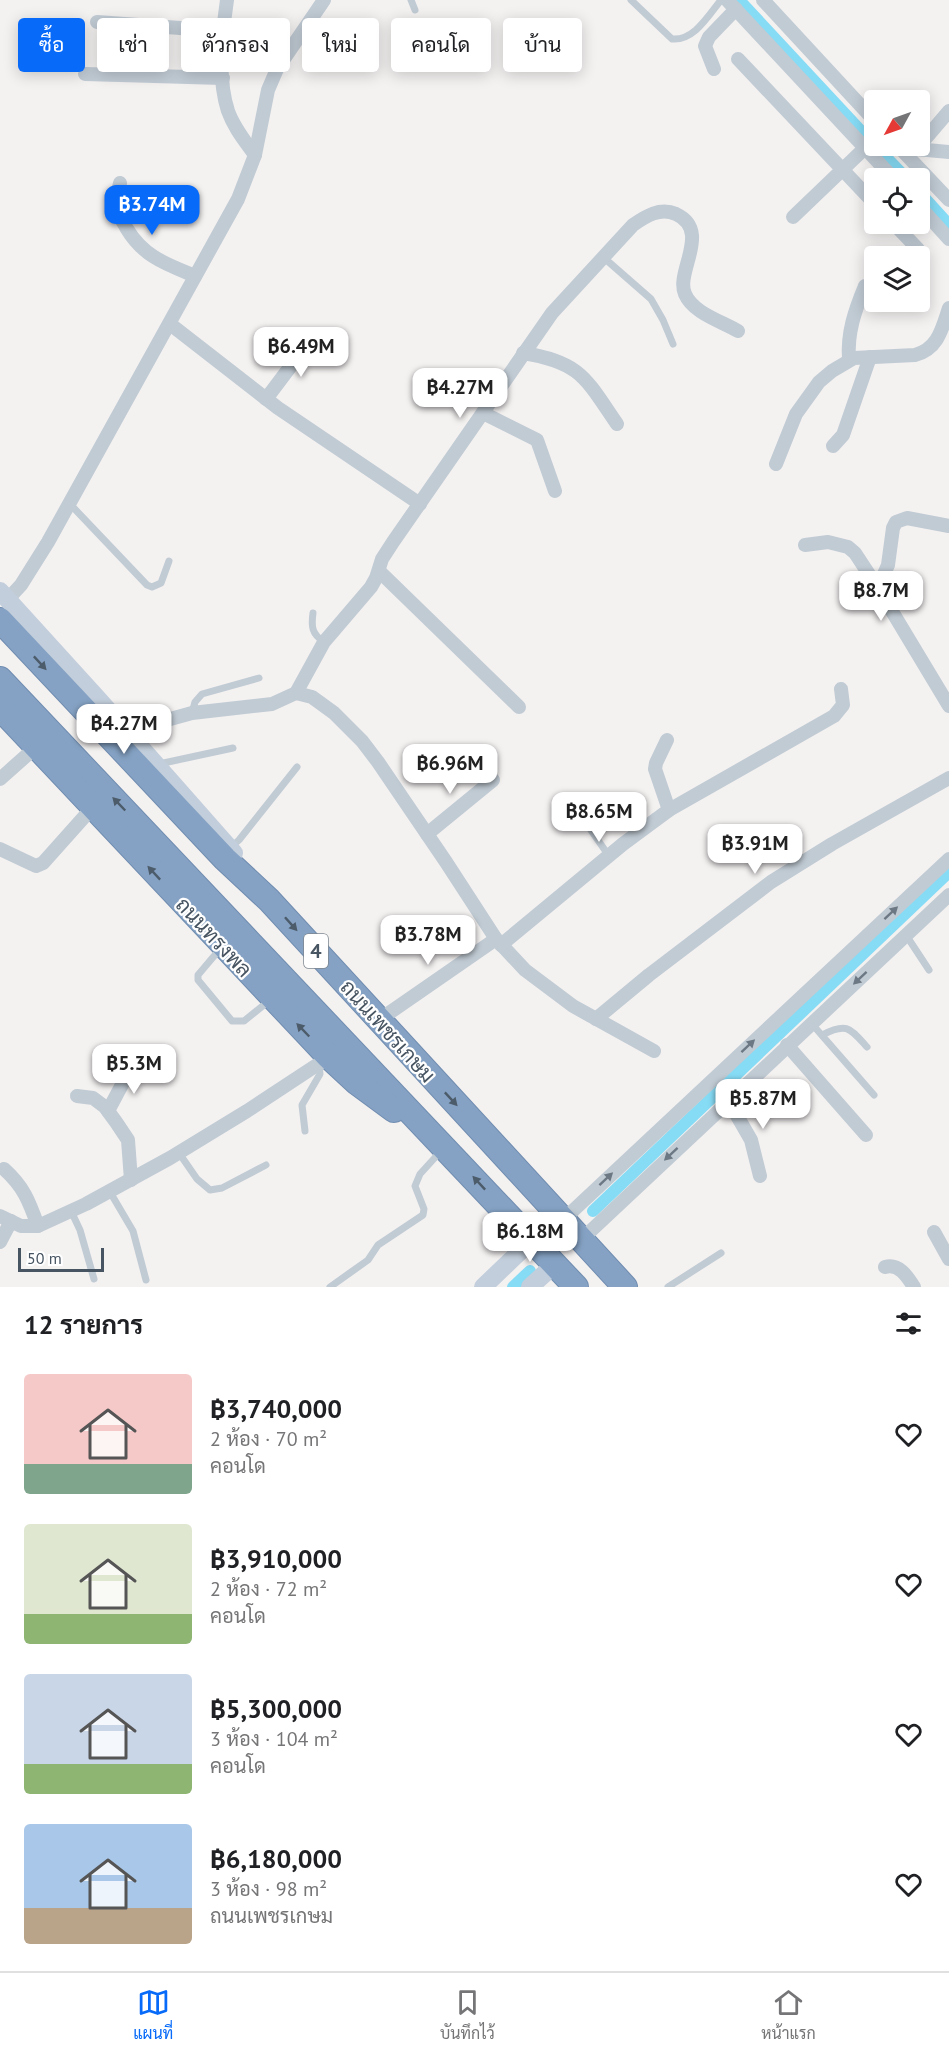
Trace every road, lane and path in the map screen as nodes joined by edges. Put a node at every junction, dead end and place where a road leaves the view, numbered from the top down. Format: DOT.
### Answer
graph roads {
  1 [pos="227,0"];
  2 [pos="324,0"];
  3 [pos="411,0"];
  4 [pos="632,0"];
  5 [pos="721,0"];
  6 [pos="763,0"];
  7 [pos="731,4"];
  8 [pos="415,10"];
  9 [pos="224,18"];
  10 [pos="738,59"];
  11 [pos="714,69"];
  12 [pos="223,72"];
  13 [pos="85,74"];
  14 [pos="223,78"];
  15 [pos="864,109"];
  16 [pos="949,111"];
  17 [pos="930,133"];
  18 [pos="864,148"];
  19 [pos="930,150"];
  20 [pos="949,152"];
  21 [pos="255,155"];
  22 [pos="872,156"];
  23 [pos="921,156"];
  24 [pos="883,168"];
  25 [pos="842,169"];
  26 [pos="120,183"];
  27 [pos="864,192"];
  28 [pos="949,200"];
  29 [pos="793,217"];
  30 [pos="930,218"];
  31 [pos="904,234"];
  32 [pos="949,239"];
  33 [pos="915,246"];
  34 [pos="603,256"];
  35 [pos="195,276"];
  36 [pos="864,289"];
  37 [pos="949,308"];
  38 [pos="170,324"];
  39 [pos="738,331"];
  40 [pos="312,338"];
  41 [pos="673,344"];
  42 [pos="523,353"];
  43 [pos="870,357"];
  44 [pos="849,359"];
  45 [pos="266,399"];
  46 [pos="483,413"];
  47 [pos="617,424"];
  48 [pos="833,446"];
  49 [pos="776,464"];
  50 [pos="555,491"];
  51 [pos="69,503"];
  52 [pos="420,504"];
  53 [pos="949,526"];
  54 [pos="805,545"];
  55 [pos="169,561"];
  56 [pos="378,571"];
  57 [pos="879,588"];
  58 [pos="3,603"];
  59 [pos="313,613"];
  60 [pos="324,642"];
  61 [pos="259,678"];
  62 [pos="0,679"];
  63 [pos="842,689"];
  64 [pos="296,693"];
  65 [pos="949,706"];
  66 [pos="519,707"];
  67 [pos="0,708"];
  68 [pos="192,714"];
  69 [pos="127,731"];
  70 [pos="667,740"];
  71 [pos="36,747"];
  72 [pos="233,748"];
  73 [pos="157,765"];
  74 [pos="297,766"];
  75 [pos="949,778"];
  76 [pos="0,779"];
  77 [pos="493,780"];
  78 [pos="93,807"];
  79 [pos="669,810"];
  80 [pos="586,823"];
  81 [pos="427,834"];
  82 [pos="230,848"];
  83 [pos="0,849"];
  84 [pos="609,856"];
  85 [pos="949,859"];
  86 [pos="949,895"];
  87 [pos="269,900"];
  88 [pos="906,935"];
  89 [pos="498,942"];
  90 [pos="223,946"];
  91 [pos="929,970"];
  92 [pos="272,998"];
  93 [pos="596,1019"];
  94 [pos="380,1020"];
  95 [pos="812,1024"];
  96 [pos="822,1035"];
  97 [pos="787,1045"];
  98 [pos="867,1047"];
  99 [pos="654,1051"];
  100 [pos="324,1061"];
  101 [pos="133,1064"];
  102 [pos="874,1095"];
  103 [pos="77,1096"];
  104 [pos="729,1100"];
  105 [pos="108,1111"];
  106 [pos="305,1131"];
  107 [pos="866,1135"];
  108 [pos="445,1147"];
  109 [pos="179,1153"];
  110 [pos="266,1165"];
  111 [pos="4,1169"];
  112 [pos="760,1176"];
  113 [pos="131,1180"];
  114 [pos="110,1192"];
  115 [pos="71,1211"];
  116 [pos="6,1219"];
  117 [pos="563,1220"];
  118 [pos="38,1226"];
  119 [pos="934,1232"];
  120 [pos="532,1240"];
  121 [pos="581,1240"];
  122 [pos="0,1242"];
  123 [pos="721,1253"];
  124 [pos="949,1259"];
  125 [pos="554,1266"];
  126 [pos="885,1267"];
  127 [pos="94,1279"];
  128 [pos="146,1280"];
  129 [pos="330,1287"];
  130 [pos="483,1287"];
  131 [pos="530,1287"];
  132 [pos="576,1287"];
  133 [pos="625,1287"];
  134 [pos="668,1287"];
  135 [pos="914,1287"];
  1 -- 9 [label="street"];
  2 -- 21 [label="street"];
  3 -- 8 [label="lane"];
  4 -- 5 [label="lane"];
  6 -- 15 [label="street"];
  7 -- 11 [label="street"];
  7 -- 18 [label="street"];
  10 -- 25 [label="street"];
  12 -- 14 [label="street"];
  13 -- 14 [label="street"];
  14 -- 21 [label="street"];
  16 -- 17 [label="street"];
  18 -- 25 [label="street"];
  19 -- 20 [label="street"];
  21 -- 35 [label="street"];
  22 -- 24 [label="street"];
  23 -- 28 [label="street"];
  25 -- 27 [label="street"];
  25 -- 29 [label="street"];
  26 -- 35 [label="street"];
  30 -- 32 [label="street"];
  31 -- 33 [label="street"];
  34 -- 39 [label="street"];
  34 -- 41 [label="lane"];
  34 -- 42 [label="street"];
  35 -- 38 [label="street"];
  36 -- 44 [label="street"];
  37 -- 43 [label="street"];
  38 -- 45 [label="street"];
  38 -- 51 [label="street"];
  40 -- 45 [label="street"];
  42 -- 46 [label="street"];
  42 -- 47 [label="street"];
  43 -- 44 [label="street"];
  43 -- 48 [label="street"];
  44 -- 49 [label="street"];
  45 -- 52 [label="street"];
  46 -- 50 [label="street"];
  46 -- 52 [label="street"];
  51 -- 55 [label="lane"];
  51 -- 58 [label="street"];
  52 -- 56 [label="street"];
  53 -- 57 [label="street"];
  54 -- 57 [label="street"];
  56 -- 60 [label="street"];
  56 -- 66 [label="street"];
  57 -- 65 [label="street"];
  58 -- 69 [label="main road, 4"];
  58 -- 87 [label="highway, ถนนเพชรเกษม / 4, one-way"];
  59 -- 60 [label="lane"];
  60 -- 64 [label="street"];
  61 -- 68 [label="lane"];
  108 -- 62 [label="highway, ถนนเพชรเกษม / 4, one-way"];
  63 -- 79 [label="street"];
  64 -- 68 [label="street"];
  64 -- 81 [label="street"];
  67 -- 71 [label="highway, ถนนทรงพล"];
  68 -- 69 [label="street"];
  69 -- 73 [label="main road, 4"];
  70 -- 79 [label="street"];
  71 -- 76 [label="street"];
  71 -- 78 [label="highway, ถนนทรงพล"];
  72 -- 73 [label="lane"];
  73 -- 82 [label="main road, 4"];
  74 -- 82 [label="lane"];
  75 -- 93 [label="street"];
  77 -- 81 [label="street"];
  78 -- 83 [label="street"];
  90 -- 78 [label="highway, ถนนทรงพล, one-way"];
  79 -- 84 [label="street"];
  80 -- 84 [label="lane"];
  81 -- 89 [label="street"];
  82 -- 87 [label="main road, 4"];
  84 -- 89 [label="street"];
  117 -- 85 [label="street, one-way"];
  86 -- 88 [label="street"];
  87 -- 94 [label="highway, ถนนเพชรเกษม / 4, one-way"];
  88 -- 91 [label="lane"];
  88 -- 95 [label="street, one-way"];
  89 -- 93 [label="street"];
  89 -- 94 [label="street"];
  90 -- 92 [label="highway, ถนนทรงพล"];
  90 -- 92 [label="lane"];
  100 -- 92 [label="highway, ถนนทรงพล, one-way"];
  93 -- 99 [label="street"];
  94 -- 117 [label="highway, ถนนเพชรเกษม / 4, one-way"];
  95 -- 96 [label="lane"];
  95 -- 97 [label="street"];
  96 -- 98 [label="lane"];
  96 -- 102 [label="lane"];
  97 -- 104 [label="street"];
  97 -- 107 [label="street"];
  100 -- 106 [label="lane"];
  100 -- 108 [label="highway, ถนนทรงพล"];
  100 -- 109 [label="street"];
  101 -- 105 [label="street"];
  103 -- 105 [label="street"];
  104 -- 112 [label="street"];
  104 -- 121 [label="street, one-way"];
  105 -- 113 [label="street"];
  120 -- 108 [label="highway, ถนนเพชรเกษม / 4, one-way"];
  108 -- 129 [label="lane"];
  109 -- 110 [label="lane"];
  109 -- 113 [label="street"];
  111 -- 118 [label="street"];
  113 -- 114 [label="street"];
  114 -- 115 [label="street"];
  114 -- 128 [label="lane"];
  115 -- 118 [label="street"];
  115 -- 127 [label="lane"];
  116 -- 118 [label="street"];
  116 -- 122 [label="street"];
  117 -- 121 [label="highway, ถนนเพชรเกษม / 4"];
  119 -- 124 [label="street"];
  120 -- 125 [label="highway, ถนนเพชรเกษม / 4"];
  120 -- 130 [label="main road"];
  121 -- 133 [label="highway, ถนนเพชรเกษม / 4"];
  123 -- 134 [label="lane"];
  125 -- 131 [label="main road"];
  125 -- 132 [label="highway, ถนนเพชรเกษม / 4"];
  126 -- 135 [label="street"];
}
